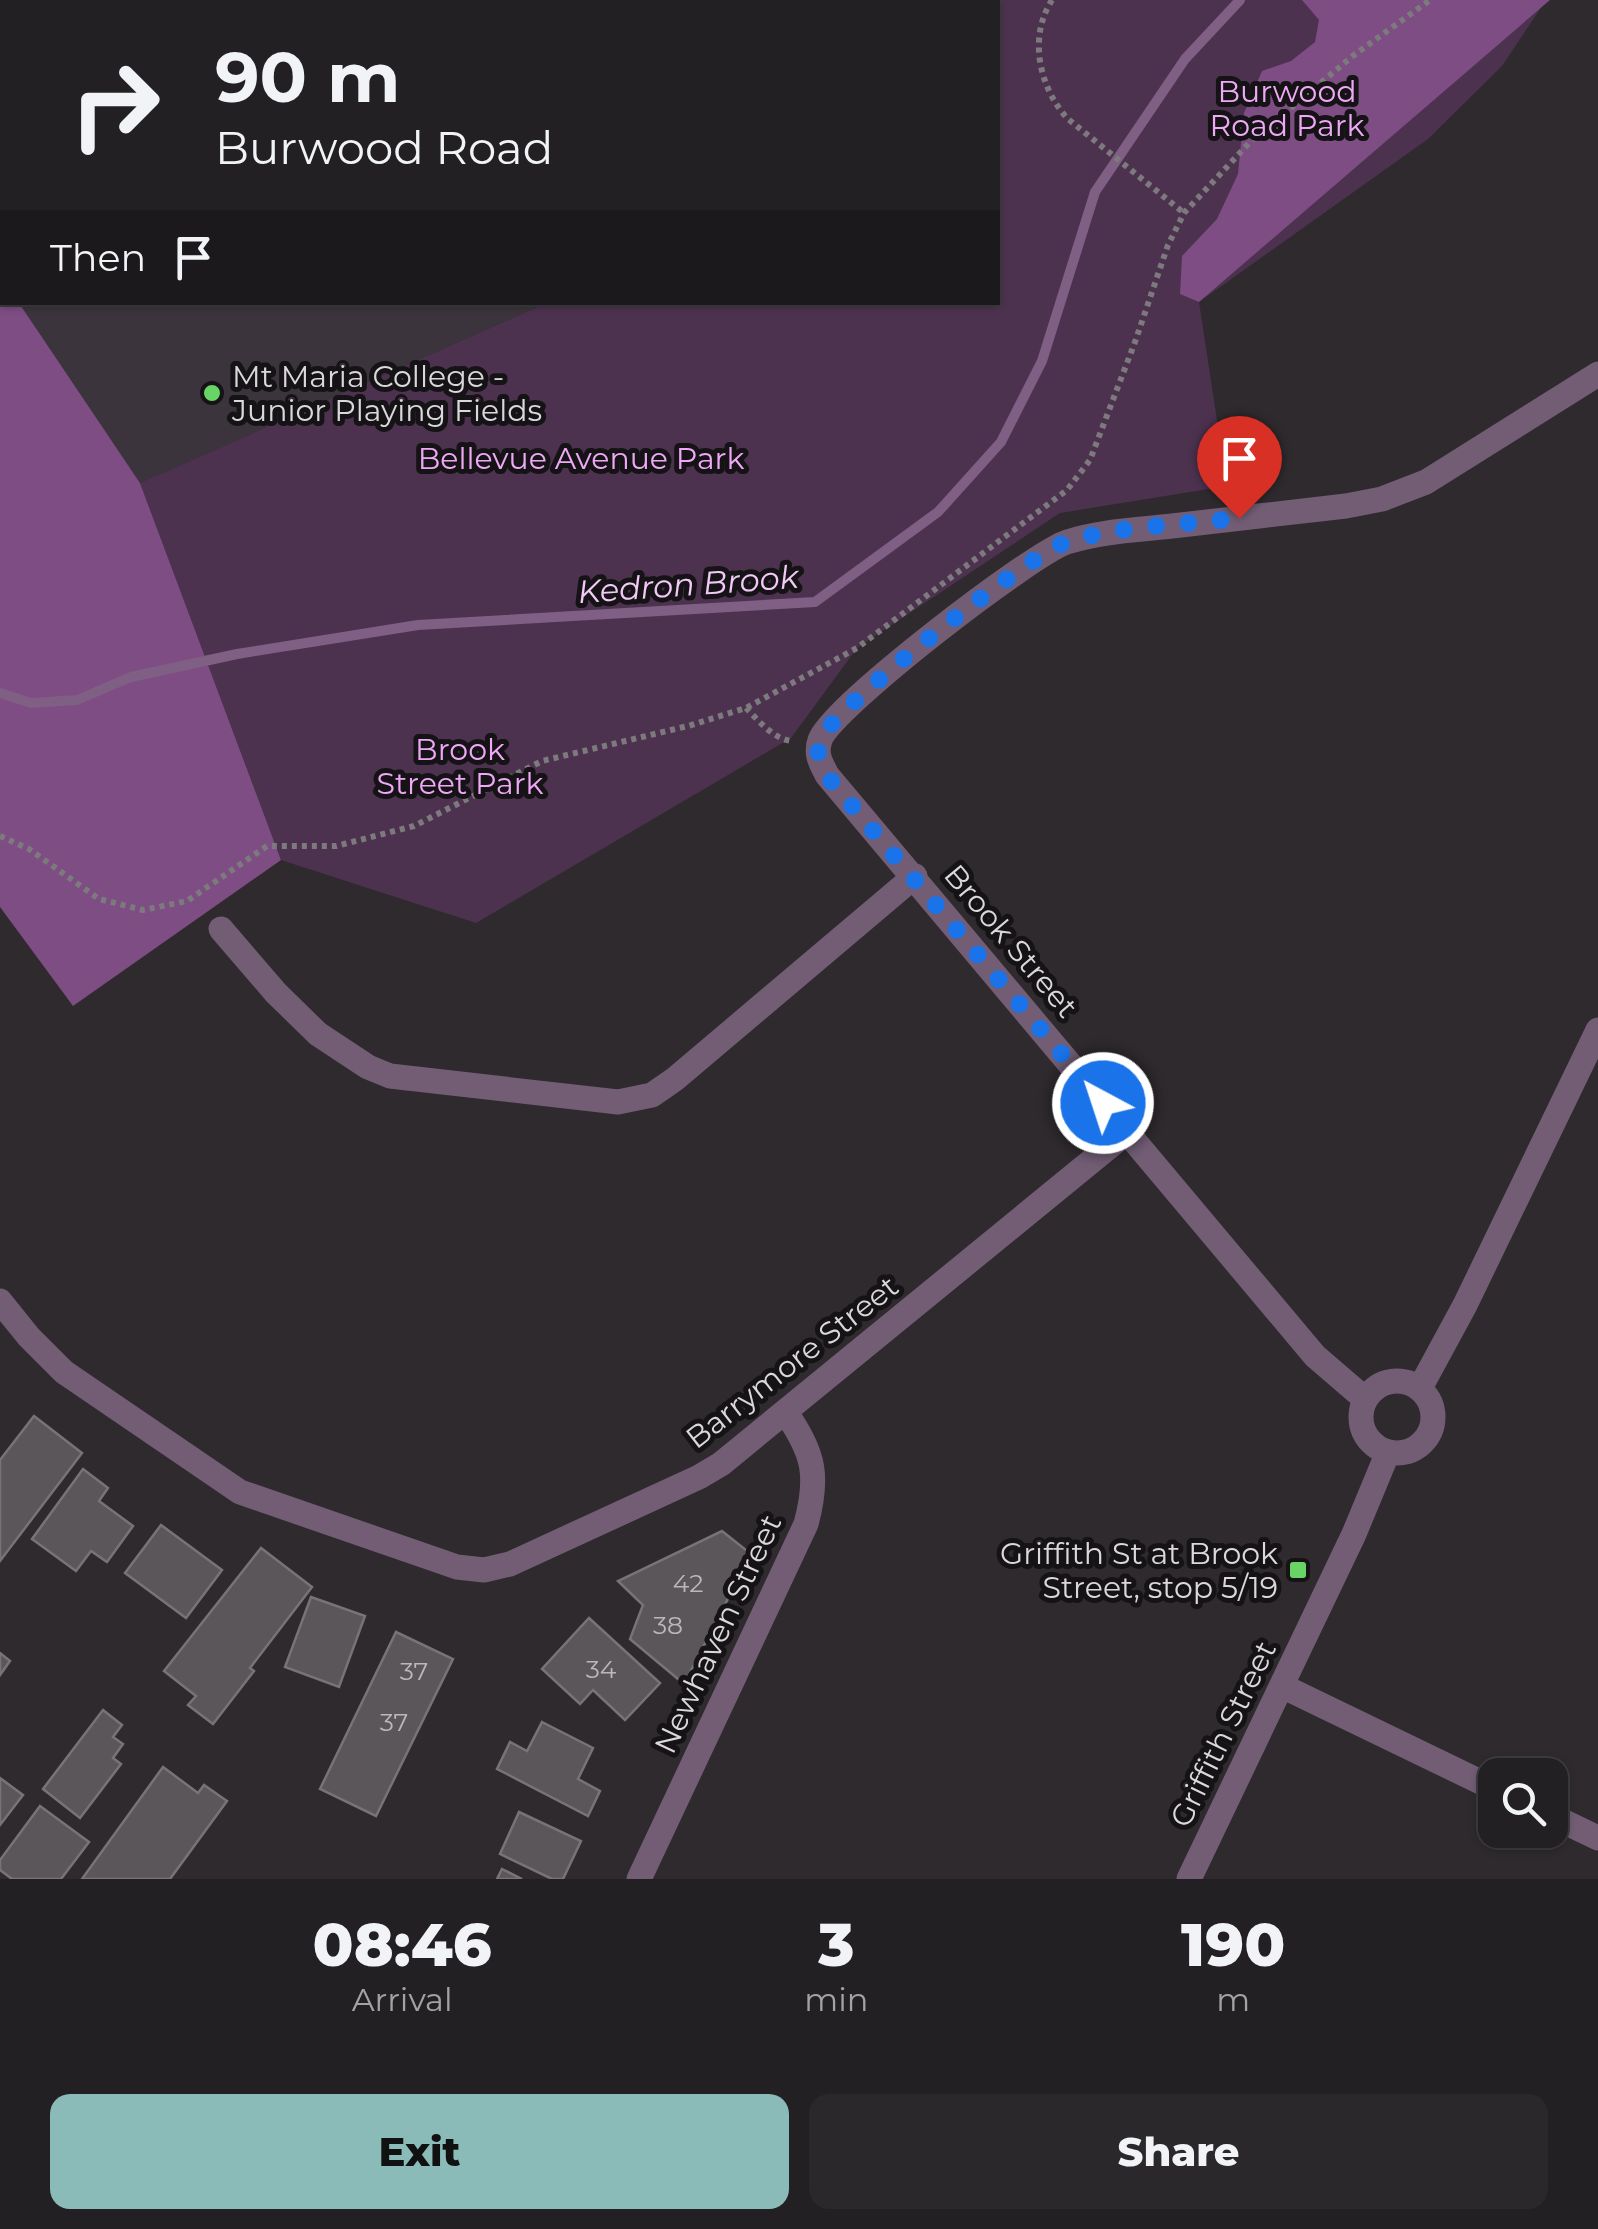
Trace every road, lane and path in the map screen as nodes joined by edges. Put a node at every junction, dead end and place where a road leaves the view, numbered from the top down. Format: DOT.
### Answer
graph roads {
  1 [pos="1052,0"];
  2 [pos="1430,0"];
  3 [pos="1184,213"];
  4 [pos="1598,374"];
  5 [pos="746,708"];
  6 [pos="819,742"];
  7 [pos="0,836"];
  8 [pos="914,876"];
  9 [pos="221,929"];
  10 [pos="1598,1030"];
  11 [pos="1127,1132"];
  12 [pos="0,1301"];
  13 [pos="1420,1388"];
  14 [pos="1365,1399"];
  15 [pos="786,1413"];
  16 [pos="1388,1452"];
  17 [pos="1282,1686"];
  18 [pos="1478,1781"];
  19 [pos="1568,1824"];
  20 [pos="1598,1838"];
  21 [pos="639,1879"];
  22 [pos="1188,1879"];
  1 -- 3 [label="path"];
  2 -- 3 [label="path"];
  3 -- 5 [label="path"];
  4 -- 6 [label="street"];
  5 -- 6 [label="path"];
  5 -- 7 [label="path"];
  6 -- 8 [label="street, Brook Street"];
  8 -- 9 [label="street"];
  8 -- 11 [label="street, Brook Street"];
  10 -- 13 [label="street"];
  11 -- 14 [label="street, Brook Street"];
  11 -- 15 [label="street, Barrymore Street"];
  12 -- 15 [label="street, Barrymore Street"];
  13 -- 14 [label="street"];
  13 -- 16 [label="street"];
  14 -- 16 [label="street"];
  15 -- 21 [label="street, Newhaven Street"];
  16 -- 17 [label="street, Griffith Street"];
  17 -- 18 [label="street"];
  17 -- 22 [label="street, Griffith Street"];
  19 -- 20 [label="street"];
}
